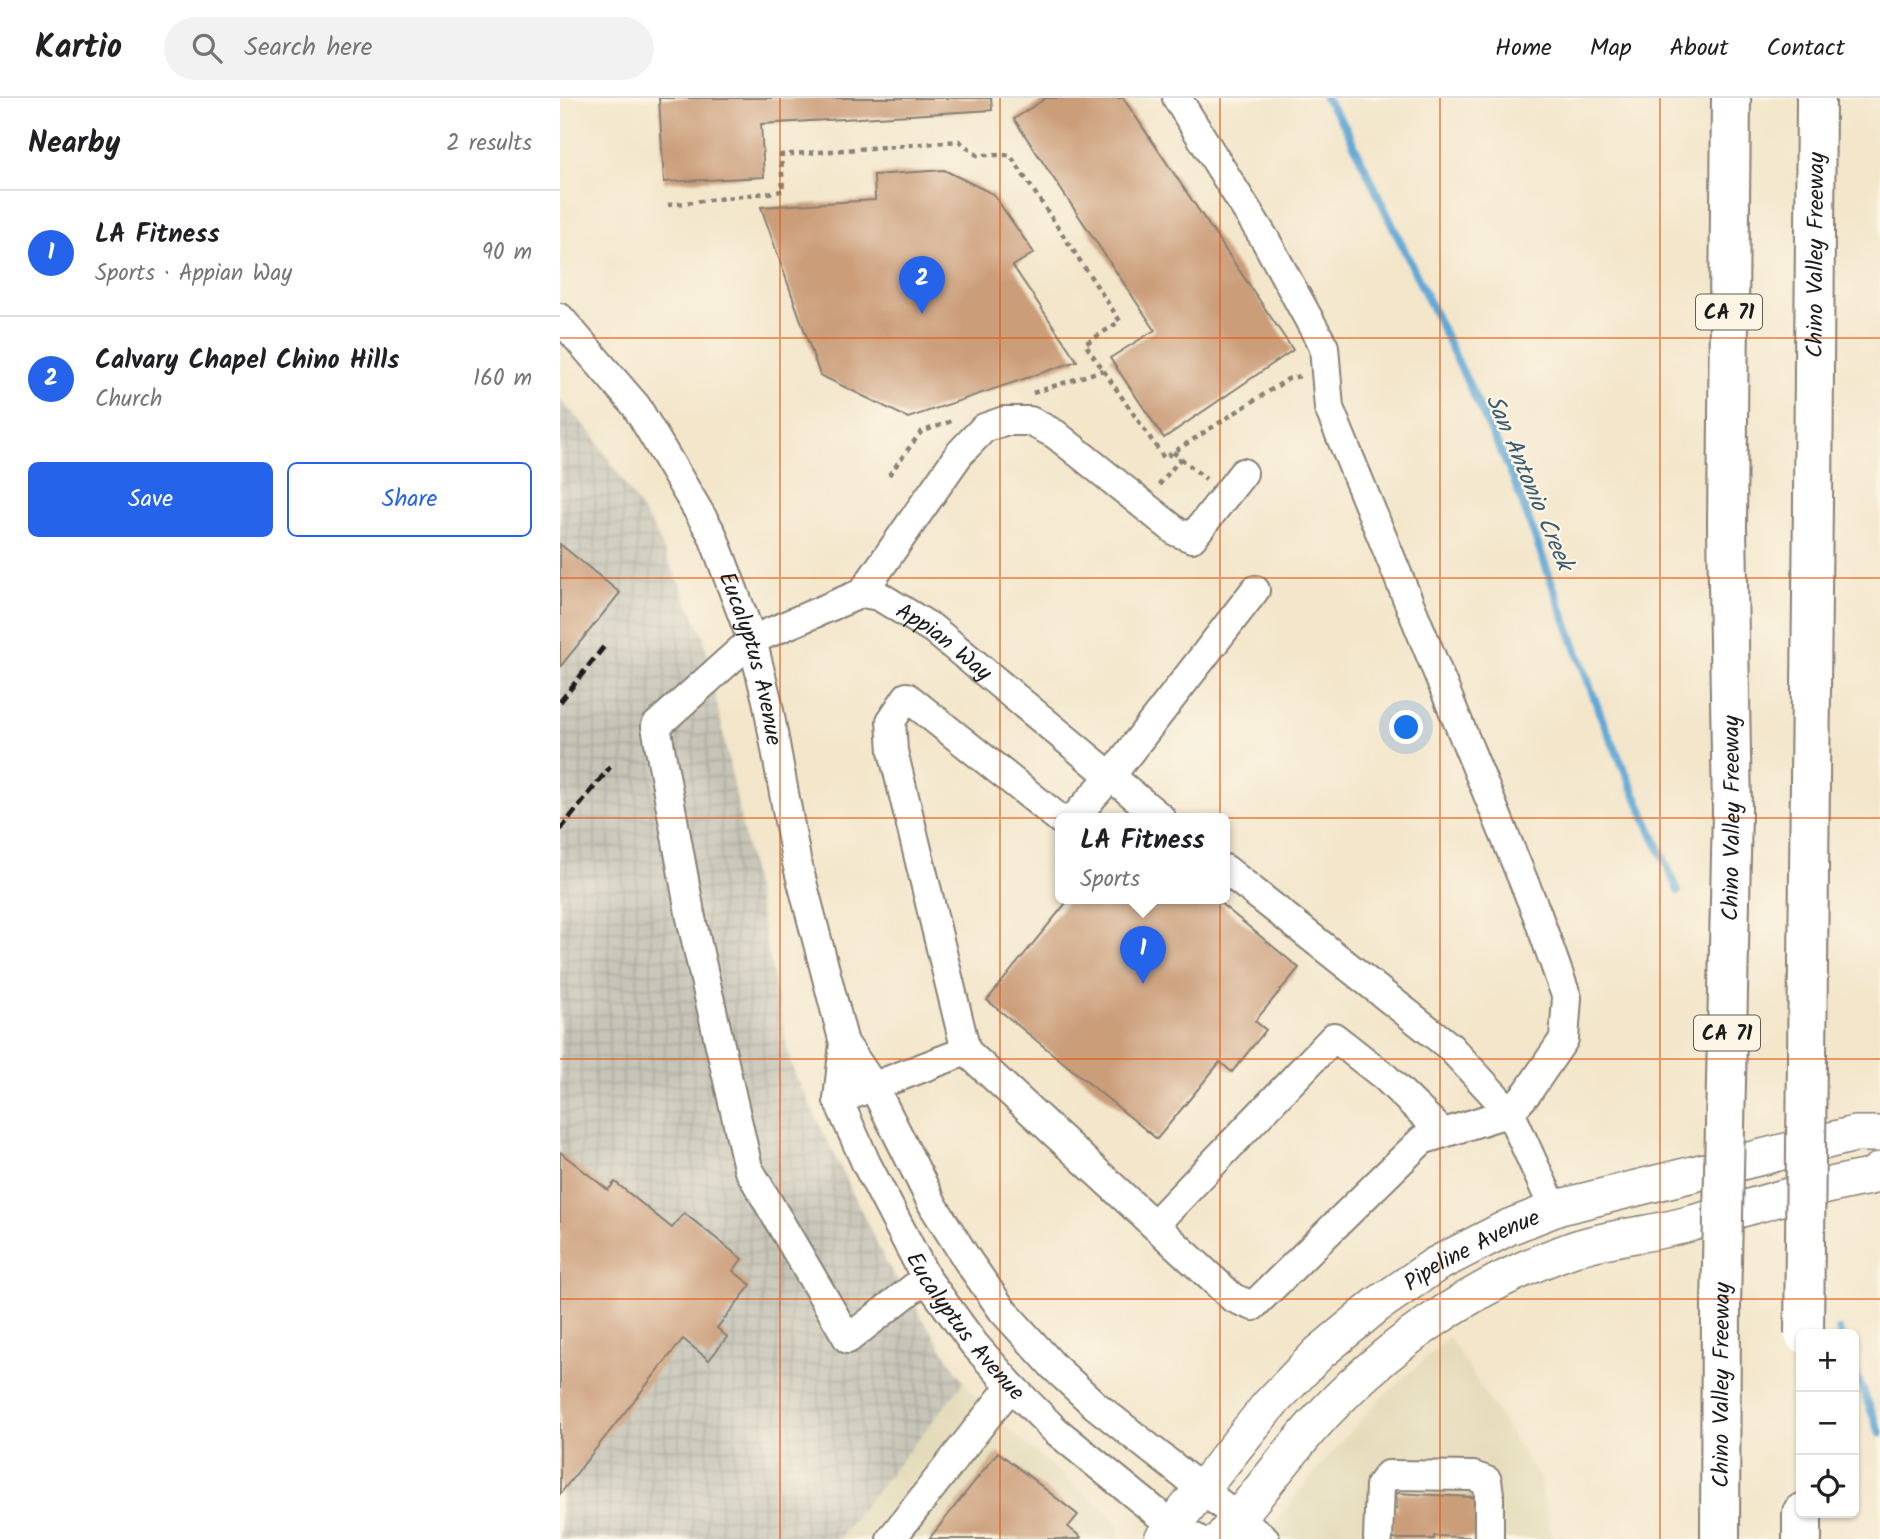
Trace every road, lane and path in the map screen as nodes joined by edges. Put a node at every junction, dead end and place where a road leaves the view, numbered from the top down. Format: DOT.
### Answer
graph roads {
  1 [pos="1177,98"];
  2 [pos="1731,98"];
  3 [pos="1816,98"];
  4 [pos="668,205"];
  5 [pos="560,318"];
  6 [pos="1326,370"];
  7 [pos="1173,452"];
  8 [pos="1181,458"];
  9 [pos="1243,473"];
  10 [pos="1226,495"];
  11 [pos="1143,505"];
  12 [pos="1255,590"];
  13 [pos="862,593"];
  14 [pos="752,640"];
  15 [pos="1111,777"];
  16 [pos="1079,813"];
  17 [pos="1155,813"];
  18 [pos="1055,815"];
  19 [pos="1230,873"];
  20 [pos="844,1043"];
  21 [pos="966,1051"];
  22 [pos="874,1087"];
  23 [pos="838,1100"];
  24 [pos="1510,1112"];
  25 [pos="1443,1133"];
  26 [pos="1880,1134"];
  27 [pos="1880,1170"];
  28 [pos="1554,1209"];
  29 [pos="1154,1225"];
  30 [pos="926,1279"];
  31 [pos="1804,1329"];
  32 [pos="1011,1386"];
  33 [pos="1202,1489"];
  34 [pos="1802,1518"];
  35 [pos="1241,1532"];
  36 [pos="1178,1535"];
  37 [pos="891,1539"];
  38 [pos="1378,1539"];
  39 [pos="1489,1539"];
  40 [pos="1720,1539"];
  41 [pos="1802,1539"];
  1 -- 6 [label="street"];
  2 -- 40 [label="highway, Chino Valley Freeway / CA 71, bridge"];
  3 -- 31 [label="highway, Chino Valley Freeway, bridge"];
  4 -- 7 [label="path"];
  5 -- 14 [label="street, Eucalyptus Avenue"];
  6 -- 7 [label="path"];
  6 -- 24 [label="street"];
  7 -- 8 [label="path"];
  8 -- 10 [label="path"];
  8 -- 11 [label="path"];
  9 -- 10 [label="street"];
  10 -- 11 [label="street"];
  11 -- 13 [label="street"];
  12 -- 15 [label="street"];
  13 -- 14 [label="street"];
  13 -- 15 [label="street, Appian Way"];
  14 -- 20 [label="street, Eucalyptus Avenue"];
  14 -- 30 [label="street"];
  15 -- 16 [label="street"];
  15 -- 17 [label="street, Appian Way"];
  18 -- 21 [label="street"];
  19 -- 24 [label="street"];
  20 -- 22 [label="street, Eucalyptus Avenue"];
  20 -- 23 [label="street, Eucalyptus Avenue"];
  21 -- 22 [label="street"];
  21 -- 29 [label="street"];
  22 -- 23 [label="street"];
  22 -- 33 [label="street, Eucalyptus Avenue"];
  23 -- 30 [label="street, Eucalyptus Avenue"];
  24 -- 25 [label="street"];
  24 -- 28 [label="street"];
  25 -- 29 [label="street"];
  25 -- 29 [label="street"];
  26 -- 28 [label="main road, Pipeline Avenue"];
  27 -- 35 [label="main road, Pipeline Avenue"];
  28 -- 33 [label="main road, Pipeline Avenue"];
  30 -- 32 [label="street, Eucalyptus Avenue"];
  32 -- 36 [label="street, Eucalyptus Avenue"];
  32 -- 37 [label="street"];
  33 -- 35 [label="street, Eucalyptus Avenue"];
  33 -- 36 [label="main road, Pipeline Avenue"];
  34 -- 41 [label="highway"];
  38 -- 39 [label="street"];
}
